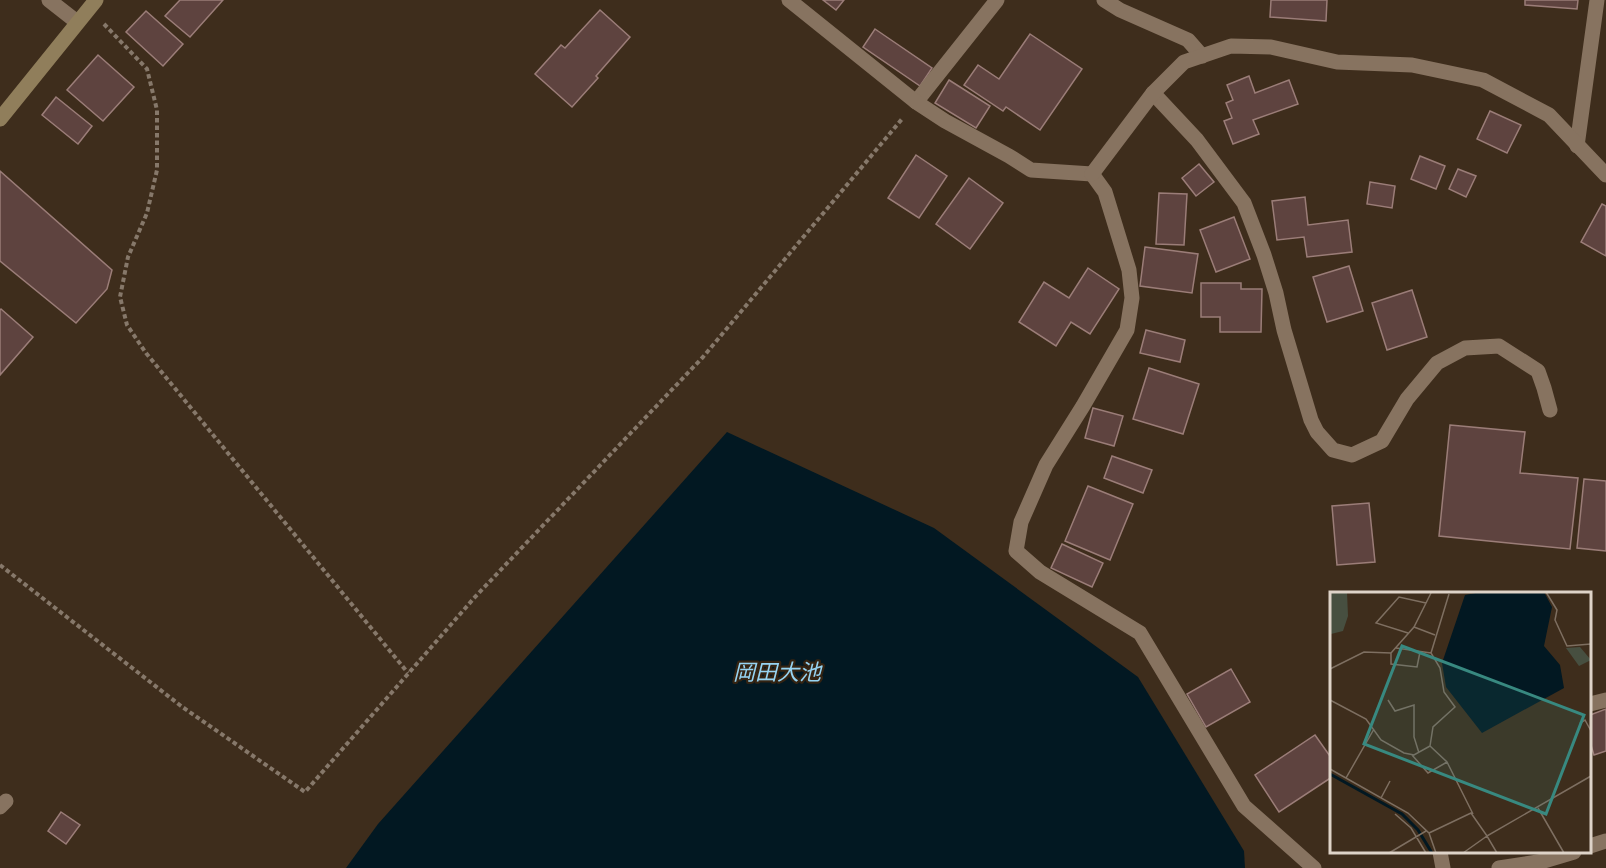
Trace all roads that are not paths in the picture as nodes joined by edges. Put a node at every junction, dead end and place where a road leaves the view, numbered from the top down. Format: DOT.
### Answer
graph roads {
  1 [pos="49,0"];
  2 [pos="789,0"];
  3 [pos="997,0"];
  4 [pos="1104,0"];
  5 [pos="1598,0"];
  6 [pos="92,4"];
  7 [pos="77,22"];
  8 [pos="1202,56"];
  9 [pos="1153,93"];
  10 [pos="916,102"];
  11 [pos="0,119"];
  12 [pos="1577,146"];
  13 [pos="1092,174"];
  14 [pos="1606,175"];
  15 [pos="1550,410"];
  16 [pos="1606,700"];
  17 [pos="1591,704"];
  18 [pos="1606,841"];
  19 [pos="1591,846"];
  20 [pos="1440,853"];
  21 [pos="1571,853"];
  22 [pos="1314,868"];
  23 [pos="1443,868"];
  24 [pos="1499,868"];
  1 -- 7 [label="street"];
  2 -- 10 [label="street"];
  3 -- 10 [label="street"];
  4 -- 8 [label="street"];
  5 -- 12 [label="street"];
  6 -- 7 [label="main road"];
  7 -- 11 [label="main road"];
  8 -- 9 [label="street"];
  8 -- 12 [label="street"];
  9 -- 13 [label="street"];
  9 -- 15 [label="street"];
  10 -- 13 [label="street"];
  12 -- 14 [label="street"];
  13 -- 22 [label="street"];
  16 -- 17 [label="street"];
  18 -- 19 [label="street"];
  20 -- 23 [label="street"];
  21 -- 24 [label="street"];
}
